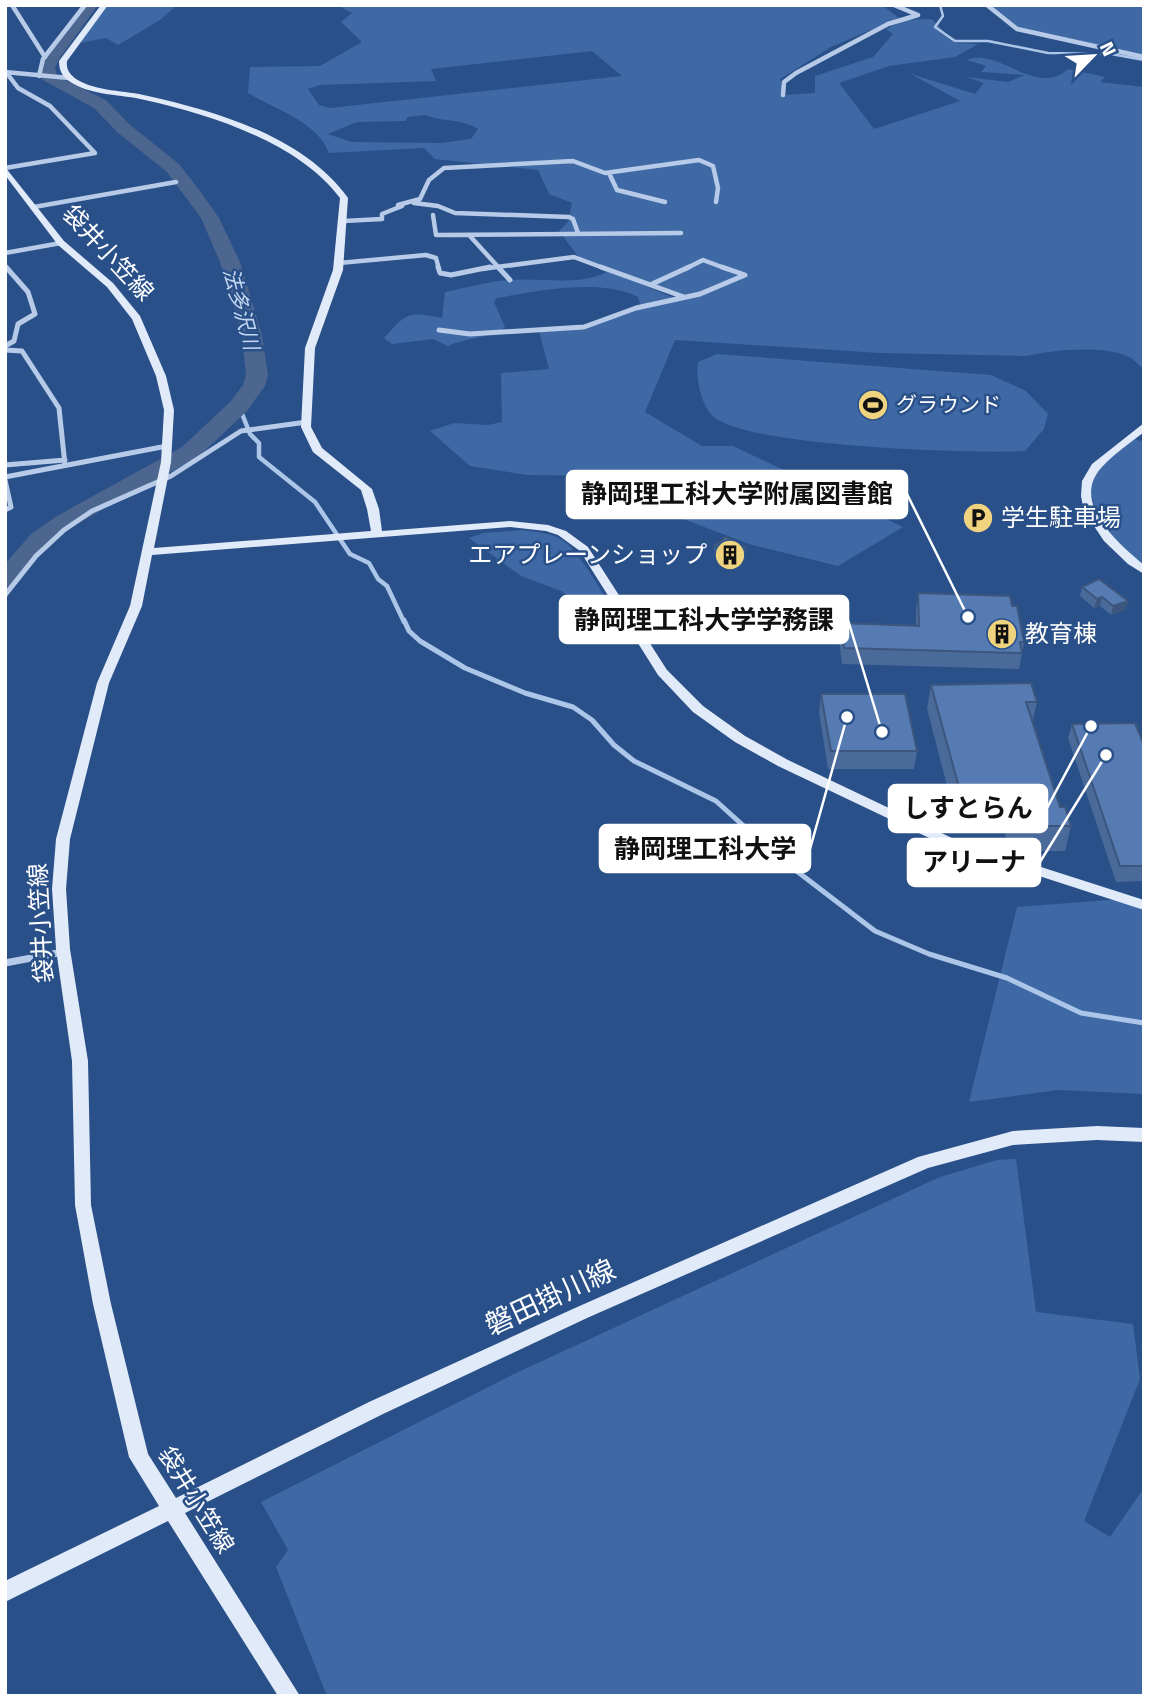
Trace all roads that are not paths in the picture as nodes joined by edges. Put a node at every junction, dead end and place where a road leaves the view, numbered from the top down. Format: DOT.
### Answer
graph roads {
  1 [pos="12,5"];
  2 [pos="85,5"];
  3 [pos="105,5"];
  4 [pos="894,5"];
  5 [pos="987,5"];
  6 [pos="45,57"];
  7 [pos="1144,57"];
  8 [pos="5,72"];
  9 [pos="41,76"];
  10 [pos="64,78"];
  11 [pos="783,94"];
  12 [pos="5,169"];
  13 [pos="609,173"];
  14 [pos="176,182"];
  15 [pos="716,201"];
  16 [pos="666,202"];
  17 [pos="400,206"];
  18 [pos="34,207"];
  19 [pos="433,215"];
  20 [pos="344,221"];
  21 [pos="578,233"];
  22 [pos="681,233"];
  23 [pos="469,235"];
  24 [pos="61,243"];
  25 [pos="5,253"];
  26 [pos="339,263"];
  27 [pos="499,265"];
  28 [pos="5,266"];
  29 [pos="510,280"];
  30 [pos="652,284"];
  31 [pos="685,297"];
  32 [pos="439,330"];
  33 [pos="5,348"];
  34 [pos="307,422"];
  35 [pos="1144,426"];
  36 [pos="167,446"];
  37 [pos="65,463"];
  38 [pos="5,465"];
  39 [pos="163,474"];
  40 [pos="5,478"];
  41 [pos="5,510"];
  42 [pos="377,534"];
  43 [pos="149,552"];
  44 [pos="1144,571"];
  45 [pos="5,595"];
  46 [pos="1144,905"];
  47 [pos="63,952"];
  48 [pos="5,963"];
  49 [pos="1144,1135"];
  50 [pos="172,1510"];
  51 [pos="5,1592"];
  52 [pos="290,1696"];
  1 -- 6 [label="street"];
  2 -- 6 [label="street"];
  3 -- 10 [label="street"];
  4 -- 11 [label="street"];
  5 -- 7 [label="street"];
  6 -- 9 [label="street"];
  8 -- 9 [label="street"];
  8 -- 12 [label="street"];
  9 -- 10 [label="street"];
  10 -- 20 [label="street"];
  12 -- 18 [label="street, 袋井小笠線"];
  13 -- 15 [label="street"];
  13 -- 16 [label="street"];
  13 -- 17 [label="street"];
  14 -- 18 [label="street"];
  17 -- 20 [label="street"];
  17 -- 21 [label="street"];
  18 -- 24 [label="street, 袋井小笠線"];
  19 -- 23 [label="street"];
  20 -- 26 [label="street"];
  21 -- 22 [label="street"];
  21 -- 23 [label="street"];
  23 -- 27 [label="street"];
  24 -- 25 [label="street"];
  24 -- 36 [label="street, 袋井小笠線"];
  26 -- 27 [label="street"];
  26 -- 34 [label="street"];
  27 -- 29 [label="street"];
  27 -- 30 [label="street"];
  28 -- 33 [label="street"];
  30 -- 31 [label="street"];
  30 -- 31 [label="street"];
  31 -- 32 [label="street"];
  33 -- 37 [label="street"];
  34 -- 39 [label="street"];
  34 -- 42 [label="street"];
  35 -- 44 [label="street"];
  36 -- 37 [label="street"];
  36 -- 39 [label="street, 袋井小笠線"];
  37 -- 38 [label="street"];
  37 -- 40 [label="street"];
  39 -- 43 [label="street, 袋井小笠線"];
  39 -- 45 [label="street"];
  40 -- 41 [label="street"];
  42 -- 43 [label="street"];
  42 -- 46 [label="street"];
  43 -- 47 [label="street, 袋井小笠線"];
  47 -- 48 [label="street"];
  47 -- 50 [label="street, 袋井小笠線"];
  49 -- 50 [label="street, 磐田掛川線"];
  50 -- 51 [label="street, 磐田掛川線"];
  50 -- 52 [label="street, 袋井小笠線"];
}
